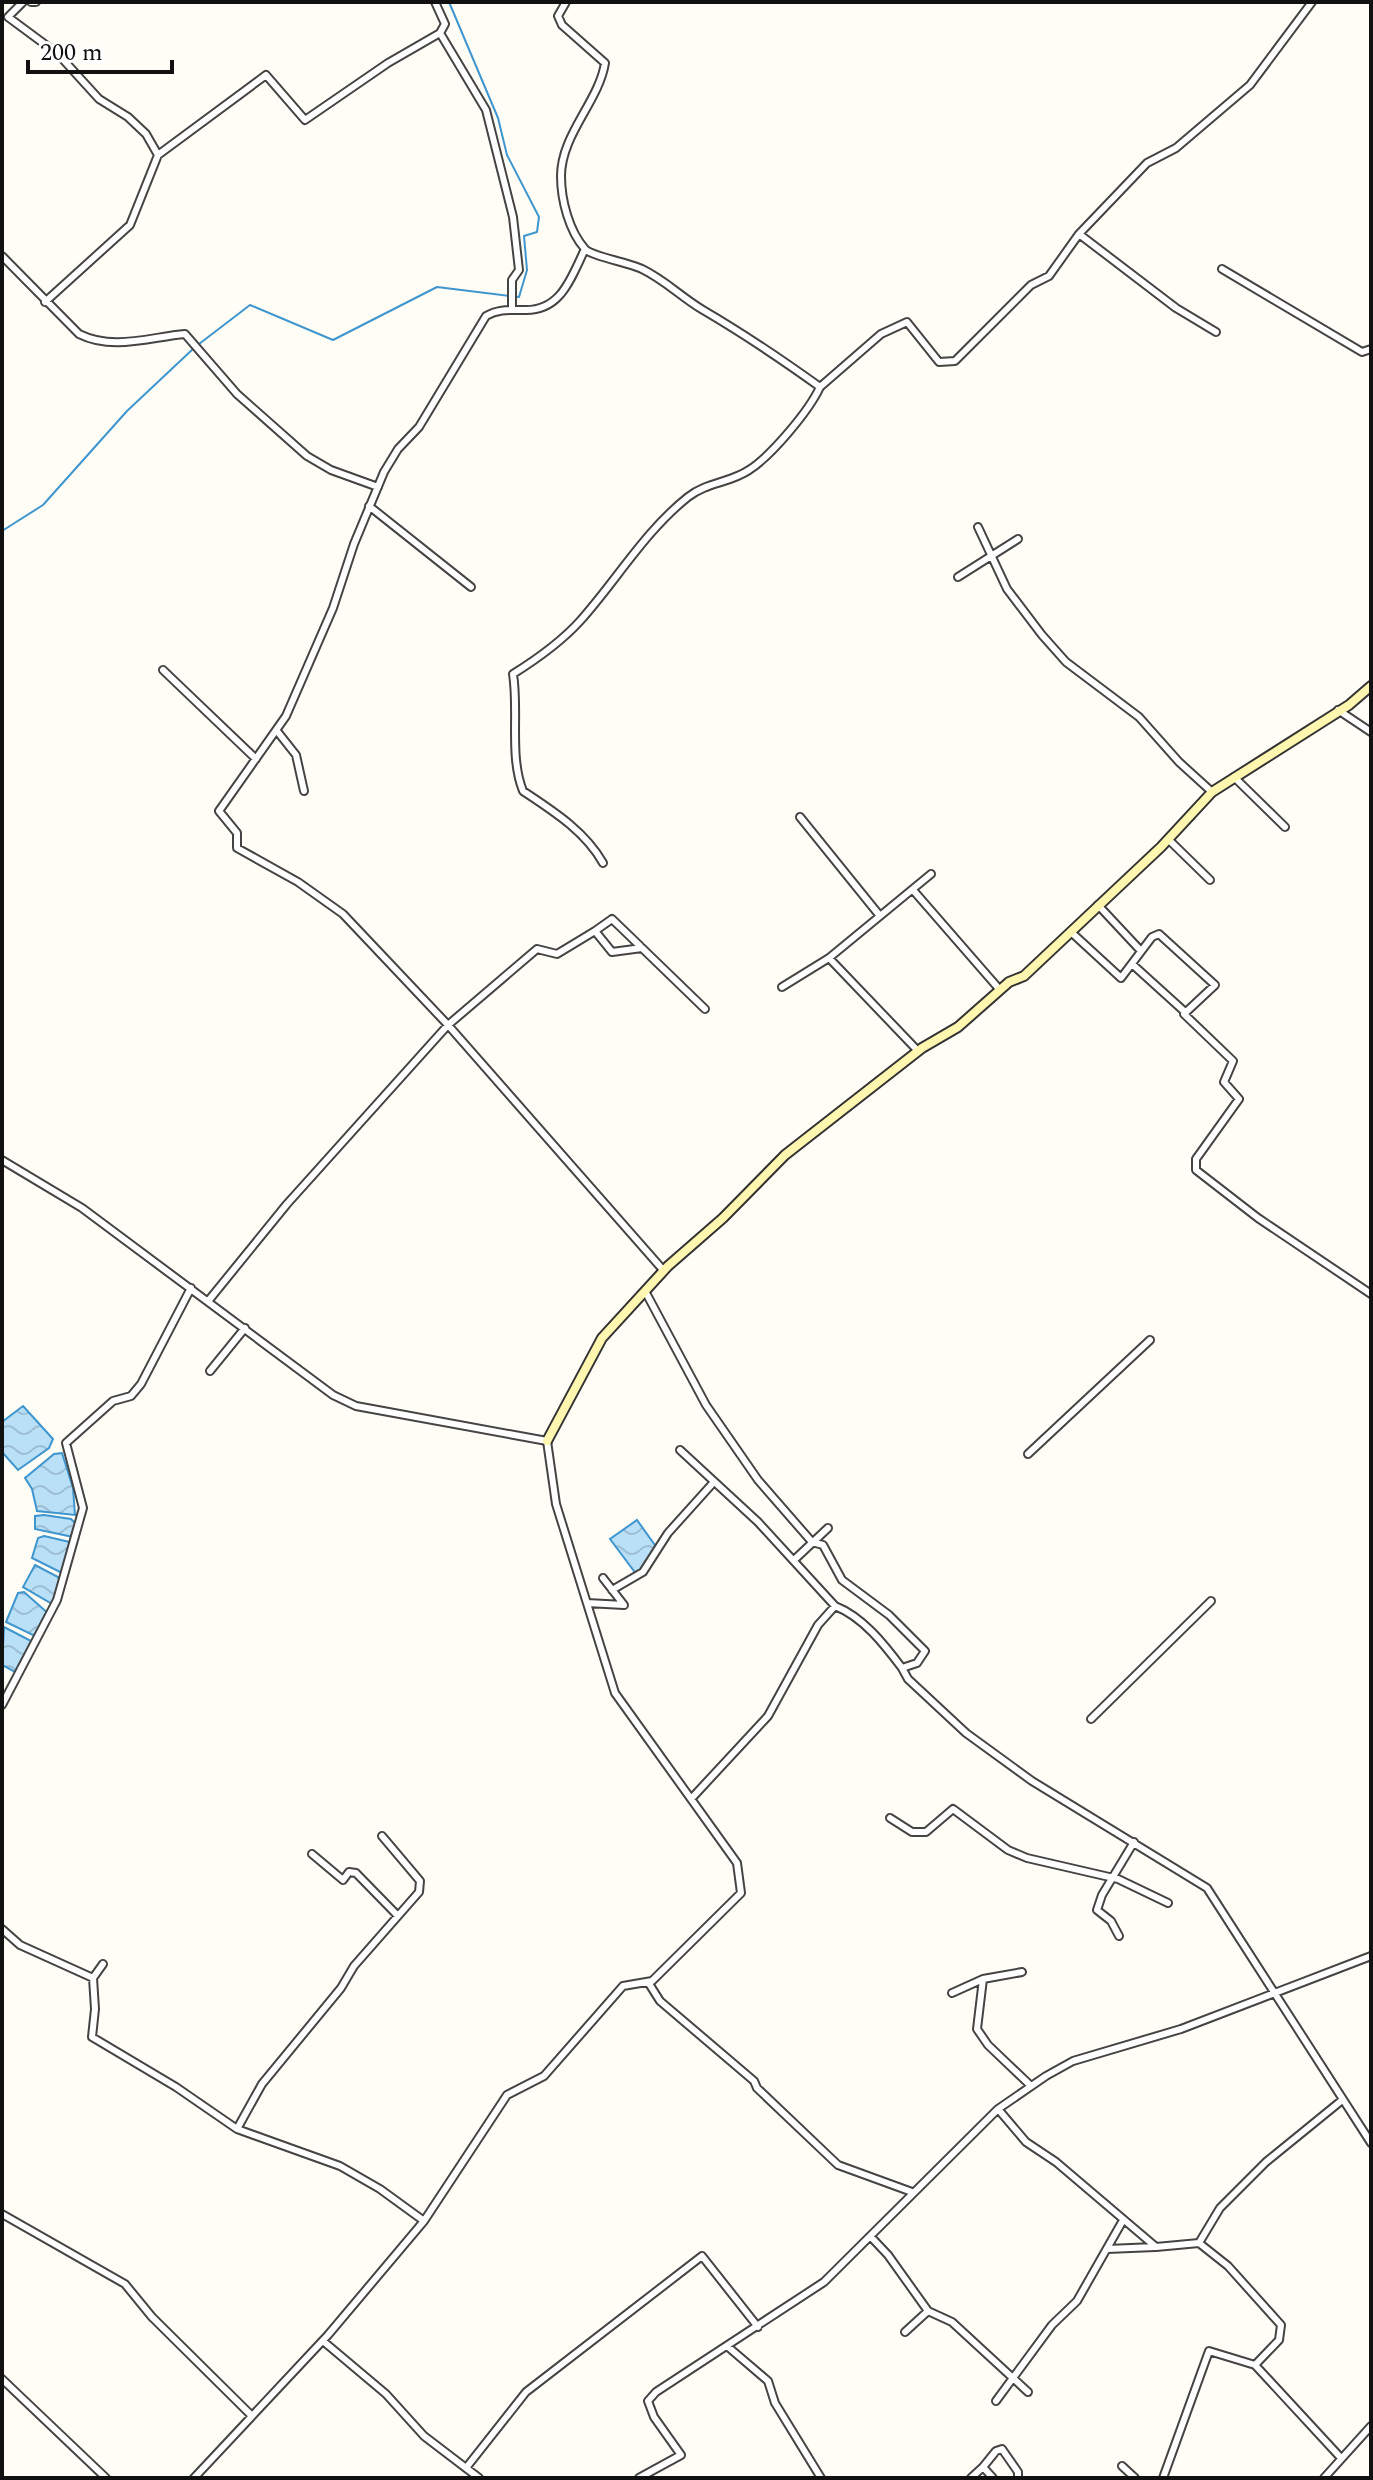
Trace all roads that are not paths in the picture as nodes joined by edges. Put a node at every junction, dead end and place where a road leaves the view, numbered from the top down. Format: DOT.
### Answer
graph roads {
  1 [pos="23,2"];
  2 [pos="435,2"];
  3 [pos="566,2"];
  4 [pos="1312,2"];
  5 [pos="440,33"];
  6 [pos="158,155"];
  7 [pos="1079,234"];
  8 [pos="585,249"];
  9 [pos="2,256"];
  10 [pos="1222,269"];
  11 [pos="45,302"];
  12 [pos="512,310"];
  13 [pos="1216,332"];
  14 [pos="1371,349"];
  15 [pos="820,387"];
  16 [pos="378,487"];
  17 [pos="369,506"];
  18 [pos="978,527"];
  19 [pos="1018,539"];
  20 [pos="989,556"];
  21 [pos="958,577"];
  22 [pos="471,587"];
  23 [pos="163,670"];
  24 [pos="1371,686"];
  25 [pos="1338,710"];
  26 [pos="277,731"];
  27 [pos="1371,732"];
  28 [pos="256,759"];
  29 [pos="1234,777"];
  30 [pos="304,791"];
  31 [pos="1212,792"];
  32 [pos="800,817"];
  33 [pos="1285,827"];
  34 [pos="1168,839"];
  35 [pos="603,863"];
  36 [pos="931,874"];
  37 [pos="1210,880"];
  38 [pos="913,890"];
  39 [pos="1098,905"];
  40 [pos="880,916"];
  41 [pos="595,931"];
  42 [pos="1071,932"];
  43 [pos="642,948"];
  44 [pos="1141,951"];
  45 [pos="829,958"];
  46 [pos="1132,964"];
  47 [pos="782,987"];
  48 [pos="1000,990"];
  49 [pos="705,1009"];
  50 [pos="1185,1012"];
  51 [pos="448,1025"];
  52 [pos="918,1051"];
  53 [pos="2,1160"];
  54 [pos="664,1271"];
  55 [pos="191,1288"];
  56 [pos="645,1291"];
  57 [pos="1371,1294"];
  58 [pos="209,1300"];
  59 [pos="245,1328"];
  60 [pos="1150,1340"];
  61 [pos="210,1371"];
  62 [pos="547,1441"];
  63 [pos="680,1450"];
  64 [pos="1028,1454"];
  65 [pos="713,1483"];
  66 [pos="828,1528"];
  67 [pos="812,1542"];
  68 [pos="794,1560"];
  69 [pos="603,1578"];
  70 [pos="612,1590"];
  71 [pos="1211,1601"];
  72 [pos="587,1603"];
  73 [pos="835,1606"];
  74 [pos="902,1668"];
  75 [pos="2,1705"];
  76 [pos="1091,1719"];
  77 [pos="691,1799"];
  78 [pos="890,1818"];
  79 [pos="382,1836"];
  80 [pos="1134,1842"];
  81 [pos="312,1854"];
  82 [pos="1112,1879"];
  83 [pos="1168,1903"];
  84 [pos="398,1916"];
  85 [pos="2,1929"];
  86 [pos="1119,1936"];
  87 [pos="1371,1956"];
  88 [pos="103,1964"];
  89 [pos="1022,1972"];
  90 [pos="93,1978"];
  91 [pos="983,1979"];
  92 [pos="648,1982"];
  93 [pos="952,1993"];
  94 [pos="1275,1993"];
  95 [pos="1031,2086"];
  96 [pos="1341,2101"];
  97 [pos="998,2109"];
  98 [pos="237,2129"];
  99 [pos="1371,2143"];
  100 [pos="912,2192"];
  101 [pos="2,2214"];
  102 [pos="424,2221"];
  103 [pos="1122,2222"];
  104 [pos="871,2237"];
  105 [pos="1199,2243"];
  106 [pos="1156,2247"];
  107 [pos="1107,2249"];
  108 [pos="928,2311"];
  109 [pos="758,2327"];
  110 [pos="905,2332"];
  111 [pos="323,2341"];
  112 [pos="727,2346"];
  113 [pos="1255,2365"];
  114 [pos="2,2379"];
  115 [pos="1012,2379"];
  116 [pos="1028,2392"];
  117 [pos="996,2401"];
  118 [pos="252,2416"];
  119 [pos="1371,2426"];
  120 [pos="1341,2458"];
  121 [pos="1122,2466"];
  122 [pos="983,2467"];
  123 [pos="466,2468"];
  124 [pos="106,2478"];
  125 [pos="194,2478"];
  126 [pos="479,2478"];
  127 [pos="639,2478"];
  128 [pos="821,2478"];
  129 [pos="971,2478"];
  130 [pos="993,2478"];
  131 [pos="1018,2478"];
  132 [pos="1135,2478"];
  133 [pos="1163,2478"];
  134 [pos="1324,2478"];
  1 -- 6 [label="street"];
  2 -- 5 [label="street"];
  3 -- 8 [label="street"];
  4 -- 7 [label="street"];
  5 -- 6 [label="street"];
  5 -- 12 [label="street"];
  6 -- 11 [label="street"];
  7 -- 13 [label="street"];
  7 -- 15 [label="street"];
  8 -- 12 [label="street"];
  8 -- 15 [label="street"];
  9 -- 11 [label="street"];
  10 -- 14 [label="street"];
  11 -- 16 [label="street"];
  12 -- 16 [label="street"];
  15 -- 35 [label="street"];
  16 -- 17 [label="street"];
  17 -- 22 [label="street"];
  17 -- 26 [label="street"];
  18 -- 20 [label="street"];
  19 -- 20 [label="street"];
  20 -- 21 [label="street"];
  20 -- 31 [label="street"];
  23 -- 28 [label="street"];
  24 -- 25 [label="street"];
  25 -- 27 [label="street"];
  25 -- 29 [label="street"];
  26 -- 28 [label="street"];
  26 -- 30 [label="street"];
  28 -- 51 [label="street"];
  29 -- 31 [label="street"];
  29 -- 33 [label="street"];
  31 -- 34 [label="street"];
  32 -- 40 [label="street"];
  34 -- 37 [label="street"];
  34 -- 39 [label="street"];
  36 -- 38 [label="street"];
  38 -- 40 [label="street"];
  38 -- 48 [label="street"];
  39 -- 42 [label="street"];
  39 -- 44 [label="street"];
  40 -- 45 [label="street"];
  41 -- 43 [label="street"];
  41 -- 43 [label="street"];
  41 -- 51 [label="street"];
  42 -- 46 [label="street"];
  42 -- 48 [label="street"];
  43 -- 49 [label="street"];
  44 -- 46 [label="street"];
  44 -- 50 [label="street"];
  45 -- 47 [label="street"];
  45 -- 52 [label="street"];
  46 -- 50 [label="street"];
  48 -- 52 [label="street"];
  50 -- 57 [label="street"];
  51 -- 54 [label="street"];
  51 -- 58 [label="street"];
  52 -- 54 [label="street"];
  53 -- 55 [label="street"];
  54 -- 56 [label="street"];
  55 -- 58 [label="street"];
  55 -- 75 [label="street"];
  56 -- 62 [label="street"];
  56 -- 67 [label="street"];
  58 -- 59 [label="street"];
  59 -- 61 [label="street"];
  59 -- 62 [label="street"];
  60 -- 64 [label="street"];
  62 -- 72 [label="street"];
  63 -- 65 [label="street"];
  65 -- 68 [label="street"];
  65 -- 70 [label="street"];
  66 -- 67 [label="street"];
  67 -- 68 [label="street"];
  67 -- 74 [label="street"];
  68 -- 73 [label="street"];
  69 -- 70 [label="street"];
  70 -- 72 [label="street"];
  71 -- 76 [label="street"];
  72 -- 77 [label="street"];
  73 -- 74 [label="street"];
  73 -- 77 [label="street"];
  74 -- 80 [label="street"];
  77 -- 92 [label="street"];
  78 -- 82 [label="street"];
  79 -- 84 [label="street"];
  80 -- 82 [label="street"];
  80 -- 94 [label="street"];
  81 -- 84 [label="street"];
  82 -- 83 [label="street"];
  82 -- 86 [label="street"];
  84 -- 98 [label="street"];
  85 -- 90 [label="street"];
  87 -- 94 [label="street"];
  88 -- 90 [label="street"];
  89 -- 91 [label="street"];
  90 -- 98 [label="street"];
  91 -- 93 [label="street"];
  91 -- 95 [label="street"];
  92 -- 100 [label="street"];
  92 -- 102 [label="street"];
  94 -- 95 [label="street"];
  94 -- 96 [label="street"];
  95 -- 97 [label="street"];
  96 -- 99 [label="street"];
  96 -- 105 [label="street"];
  97 -- 100 [label="street"];
  97 -- 103 [label="street"];
  98 -- 102 [label="street"];
  100 -- 104 [label="street"];
  101 -- 118 [label="street"];
  102 -- 111 [label="street"];
  103 -- 106 [label="street"];
  103 -- 107 [label="street"];
  104 -- 108 [label="street"];
  104 -- 109 [label="street"];
  105 -- 106 [label="street"];
  105 -- 113 [label="street"];
  106 -- 107 [label="street"];
  107 -- 115 [label="street"];
  108 -- 110 [label="street"];
  108 -- 115 [label="street"];
  109 -- 112 [label="street"];
  109 -- 123 [label="street"];
  111 -- 118 [label="street"];
  111 -- 123 [label="street"];
  112 -- 127 [label="street"];
  112 -- 128 [label="street"];
  113 -- 120 [label="street"];
  113 -- 133 [label="street"];
  114 -- 124 [label="street"];
  115 -- 116 [label="street"];
  115 -- 117 [label="street"];
  118 -- 125 [label="street"];
  119 -- 120 [label="street"];
  120 -- 134 [label="street"];
  121 -- 132 [label="street"];
  122 -- 129 [label="street"];
  122 -- 130 [label="street"];
  122 -- 131 [label="street"];
  123 -- 126 [label="street"];
}
